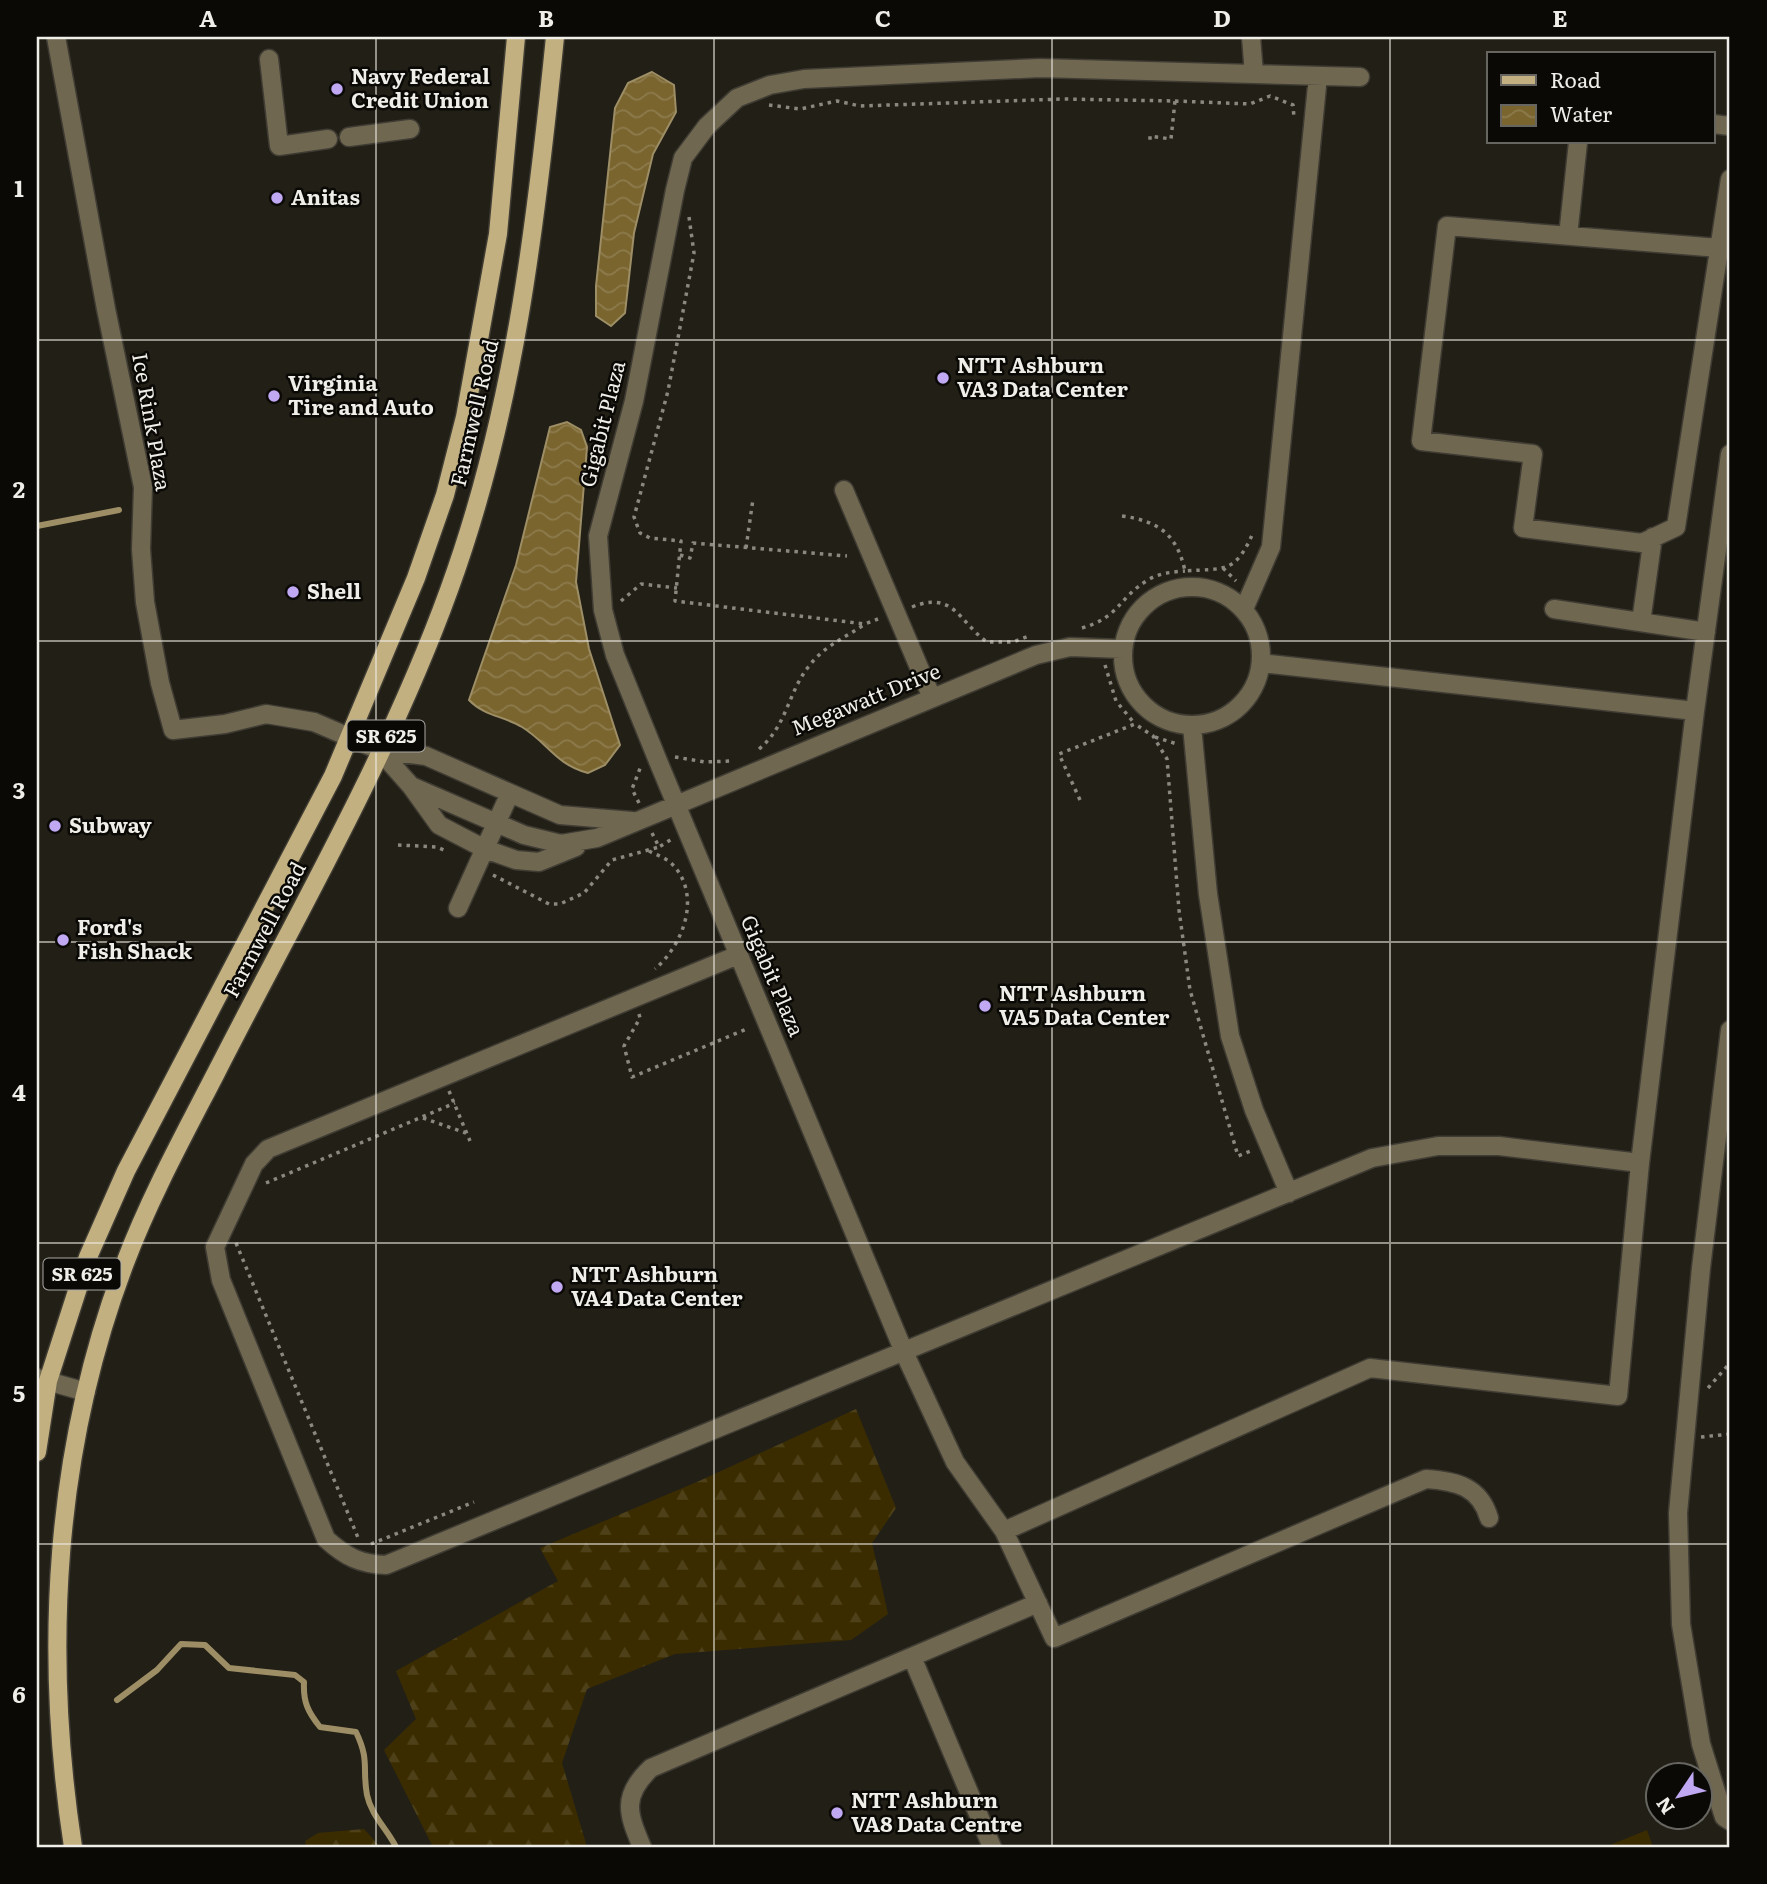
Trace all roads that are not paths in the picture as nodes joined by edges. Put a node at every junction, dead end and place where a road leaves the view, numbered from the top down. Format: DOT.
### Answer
graph roads {
  1 [pos="56,37"];
  2 [pos="516,37"];
  3 [pos="555,37"];
  4 [pos="1251,37"];
  5 [pos="269,59"];
  6 [pos="1254,74"];
  7 [pos="1318,76"];
  8 [pos="1360,77"];
  9 [pos="410,129"];
  10 [pos="349,137"];
  11 [pos="328,139"];
  12 [pos="1578,144"];
  13 [pos="1730,178"];
  14 [pos="1567,236"];
  15 [pos="1719,248"];
  16 [pos="1730,454"];
  17 [pos="844,490"];
  18 [pos="1653,537"];
  19 [pos="1244,609"];
  20 [pos="1554,609"];
  21 [pos="1641,622"];
  22 [pos="1706,632"];
  23 [pos="1115,649"];
  24 [pos="1261,663"];
  25 [pos="932,698"];
  26 [pos="1695,712"];
  27 [pos="1192,726"];
  28 [pos="347,737"];
  29 [pos="379,750"];
  30 [pos="411,786"];
  31 [pos="510,793"];
  32 [pos="683,800"];
  33 [pos="639,819"];
  34 [pos="497,823"];
  35 [pos="597,838"];
  36 [pos="485,849"];
  37 [pos="458,908"];
  38 [pos="738,955"];
  39 [pos="1730,1030"];
  40 [pos="1640,1163"];
  41 [pos="1289,1193"];
  42 [pos="904,1352"];
  43 [pos="42,1380"];
  44 [pos="86,1392"];
  45 [pos="37,1452"];
  46 [pos="1489,1518"];
  47 [pos="1004,1531"];
  48 [pos="1038,1604"];
  49 [pos="912,1657"];
  50 [pos="1730,1821"];
  51 [pos="73,1847"];
  52 [pos="642,1847"];
  53 [pos="992,1847"];
  1 -- 28 [label="street, Ice Rink Plaza"];
  2 -- 28 [label="main road, Farmwell Road / SR 625"];
  3 -- 29 [label="main road, Farmwell Road / SR 625"];
  4 -- 6 [label="street"];
  5 -- 11 [label="street"];
  6 -- 7 [label="street, Gigabit Plaza"];
  6 -- 32 [label="street, Gigabit Plaza"];
  7 -- 8 [label="street, Gigabit Plaza"];
  7 -- 19 [label="street"];
  9 -- 10 [label="street"];
  12 -- 14 [label="street"];
  13 -- 15 [label="street"];
  14 -- 15 [label="street"];
  14 -- 18 [label="street"];
  15 -- 18 [label="street"];
  16 -- 22 [label="street"];
  17 -- 25 [label="street"];
  18 -- 21 [label="street"];
  19 -- 23 [label="street"];
  19 -- 24 [label="street"];
  20 -- 21 [label="street"];
  21 -- 22 [label="street"];
  22 -- 26 [label="street"];
  23 -- 25 [label="street, Megawatt Drive"];
  23 -- 27 [label="street"];
  24 -- 26 [label="street"];
  24 -- 27 [label="street"];
  25 -- 32 [label="street, Megawatt Drive"];
  26 -- 40 [label="street"];
  27 -- 41 [label="street"];
  28 -- 29 [label="street, Ice Rink Plaza"];
  28 -- 43 [label="main road, Farmwell Road / SR 625"];
  29 -- 30 [label="street"];
  29 -- 31 [label="street"];
  29 -- 44 [label="main road, Farmwell Road / SR 625"];
  30 -- 34 [label="street"];
  30 -- 36 [label="street"];
  31 -- 33 [label="street"];
  31 -- 34 [label="street"];
  32 -- 33 [label="street, Megawatt Drive"];
  32 -- 38 [label="street, Gigabit Plaza"];
  33 -- 35 [label="street, Megawatt Drive"];
  34 -- 35 [label="street"];
  34 -- 36 [label="street"];
  35 -- 36 [label="street"];
  36 -- 37 [label="street"];
  38 -- 42 [label="street, Gigabit Plaza"];
  38 -- 42 [label="street"];
  39 -- 50 [label="street"];
  40 -- 41 [label="street"];
  40 -- 47 [label="street"];
  41 -- 42 [label="street"];
  42 -- 47 [label="street, Gigabit Plaza"];
  43 -- 44 [label="street"];
  43 -- 45 [label="main road, Farmwell Road / SR 625"];
  44 -- 51 [label="main road, Farmwell Road / SR 625"];
  46 -- 48 [label="street, Gigabit Plaza"];
  47 -- 48 [label="street, Gigabit Plaza"];
  48 -- 49 [label="street"];
  49 -- 52 [label="street"];
  49 -- 53 [label="street"];
}
